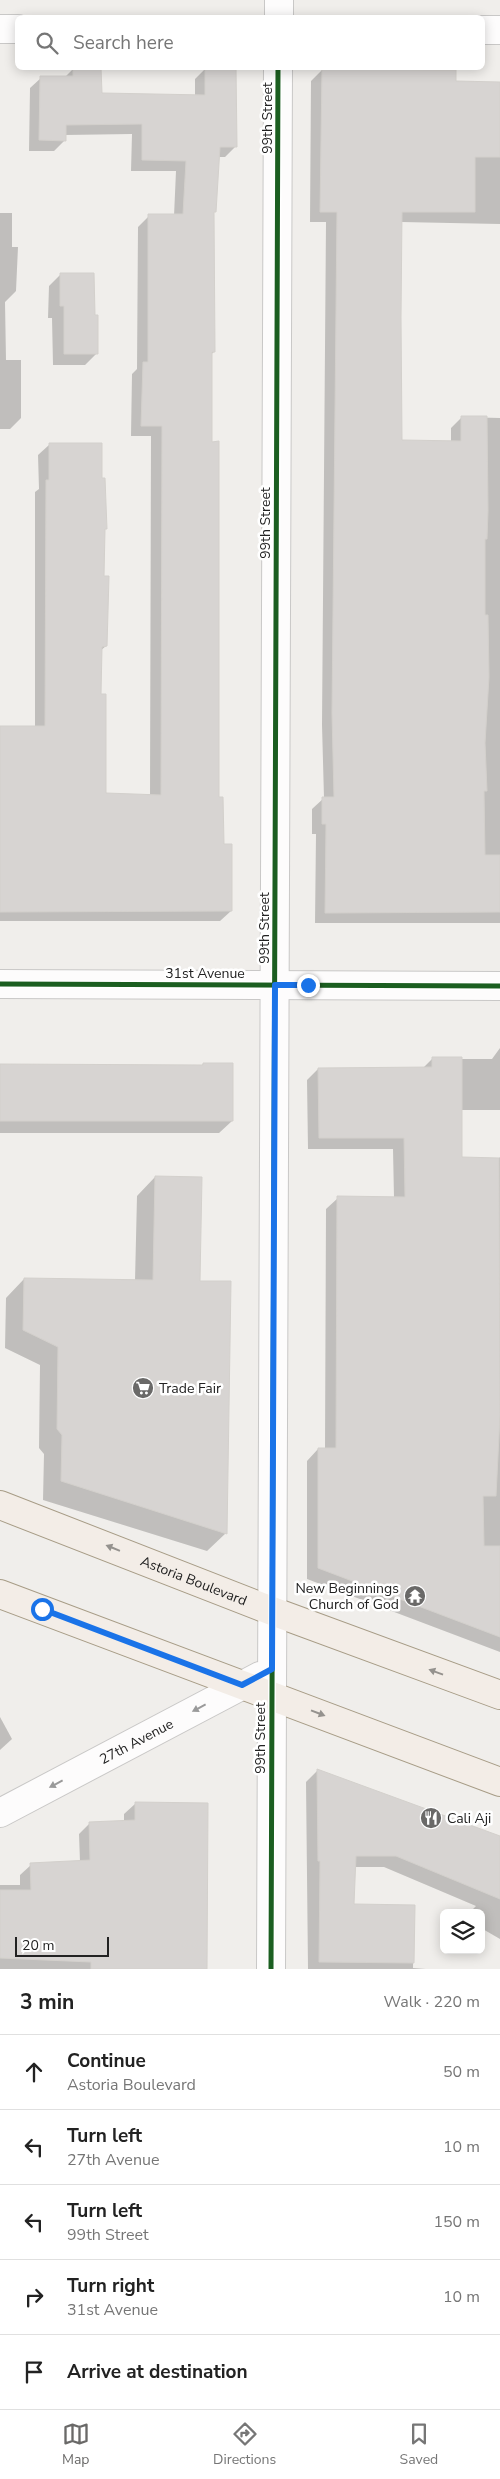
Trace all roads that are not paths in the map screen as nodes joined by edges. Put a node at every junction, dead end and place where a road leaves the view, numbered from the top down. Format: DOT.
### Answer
graph roads {
  1 [pos="279,0"];
  2 [pos="279,15"];
  3 [pos="0,29"];
  4 [pos="15,29"];
  5 [pos="485,30"];
  6 [pos="500,30"];
  7 [pos="278,70"];
  8 [pos="0,984"];
  9 [pos="275,985"];
  10 [pos="500,986"];
  11 [pos="0,1504"];
  12 [pos="0,1594"];
  13 [pos="272,1611"];
  14 [pos="272,1669"];
  15 [pos="242,1685"];
  16 [pos="272,1696"];
  17 [pos="500,1696"];
  18 [pos="500,1782"];
  19 [pos="0,1814"];
  20 [pos="271,1969"];
  1 -- 2 [label="street"];
  3 -- 4 [label="street"];
  5 -- 6 [label="street"];
  7 -- 9 [label="street, 99th Street"];
  8 -- 9 [label="street, 31st Avenue"];
  9 -- 10 [label="street, 31st Avenue"];
  9 -- 13 [label="street, 99th Street"];
  13 -- 11 [label="main road, Astoria Boulevard, one-way"];
  12 -- 15 [label="main road"];
  13 -- 14 [label="street, 99th Street"];
  17 -- 13 [label="main road, Astoria Boulevard, one-way"];
  14 -- 15 [label="street, 27th Avenue"];
  14 -- 16 [label="street, 99th Street"];
  15 -- 16 [label="main road"];
  15 -- 19 [label="street, 27th Avenue, one-way"];
  16 -- 18 [label="main road, one-way"];
  16 -- 20 [label="street, 99th Street"];
}
